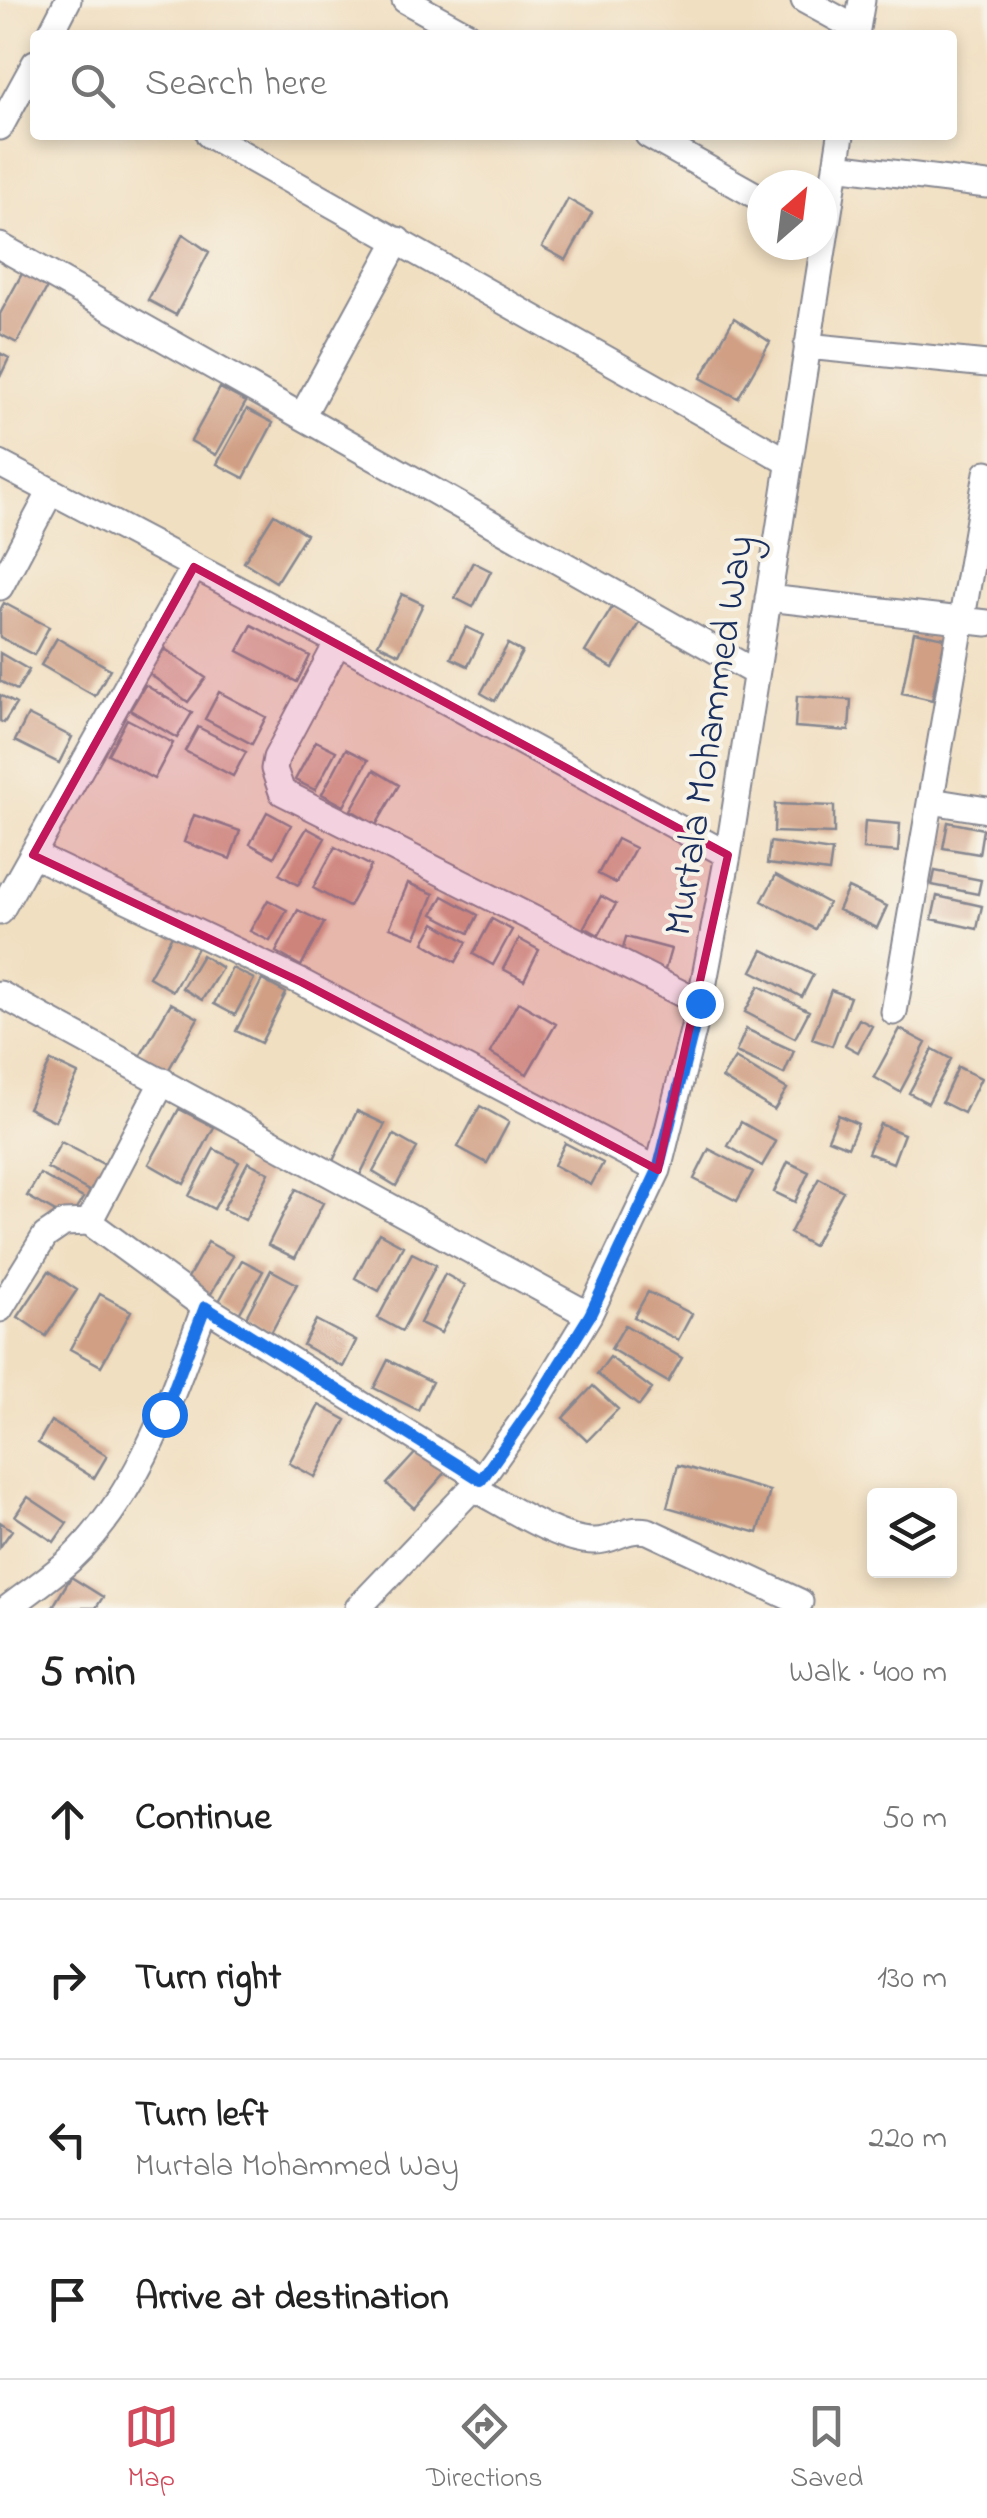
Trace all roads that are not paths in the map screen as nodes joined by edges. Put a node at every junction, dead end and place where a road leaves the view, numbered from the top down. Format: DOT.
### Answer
graph roads {
  1 [pos="406,0"];
  2 [pos="804,0"];
  3 [pos="862,0"];
  4 [pos="459,30"];
  5 [pos="854,30"];
  6 [pos="857,30"];
  7 [pos="30,72"];
  8 [pos="0,127"];
  9 [pos="218,140"];
  10 [pos="657,140"];
  11 [pos="839,140"];
  12 [pos="836,166"];
  13 [pos="835,170"];
  14 [pos="987,185"];
  15 [pos="747,190"];
  16 [pos="398,240"];
  17 [pos="0,246"];
  18 [pos="820,260"];
  19 [pos="807,346"];
  20 [pos="987,364"];
  21 [pos="302,416"];
  22 [pos="789,462"];
  23 [pos="0,464"];
  24 [pos="987,473"];
  25 [pos="51,491"];
  26 [pos="194,568"];
  27 [pos="0,587"];
  28 [pos="768,598"];
  29 [pos="975,622"];
  30 [pos="338,642"];
  31 [pos="756,673"];
  32 [pos="930,801"];
  33 [pos="987,810"];
  34 [pos="33,855"];
  35 [pos="728,855"];
  36 [pos="0,912"];
  37 [pos="0,994"];
  38 [pos="700,1003"];
  39 [pos="894,1012"];
  40 [pos="163,1081"];
  41 [pos="658,1170"];
  42 [pos="88,1222"];
  43 [pos="205,1307"];
  44 [pos="0,1309"];
  45 [pos="590,1315"];
  46 [pos="477,1484"];
  47 [pos="800,1602"];
  48 [pos="8,1608"];
  49 [pos="358,1608"];
  1 -- 4 [label="street"];
  2 -- 5 [label="street"];
  3 -- 6 [label="street"];
  7 -- 8 [label="street"];
  9 -- 16 [label="street"];
  10 -- 15 [label="street"];
  11 -- 12 [label="street, Murtala Mohammed Way"];
  12 -- 13 [label="street, Murtala Mohammed Way"];
  12 -- 14 [label="street"];
  16 -- 21 [label="street"];
  16 -- 22 [label="street"];
  17 -- 21 [label="street"];
  18 -- 19 [label="street, Murtala Mohammed Way"];
  19 -- 20 [label="street"];
  19 -- 22 [label="street, Murtala Mohammed Way"];
  21 -- 31 [label="street"];
  22 -- 28 [label="street, Murtala Mohammed Way"];
  23 -- 25 [label="street"];
  24 -- 29 [label="street"];
  25 -- 26 [label="street"];
  25 -- 27 [label="street"];
  26 -- 30 [label="street"];
  26 -- 34 [label="street"];
  28 -- 29 [label="street"];
  28 -- 31 [label="street, Murtala Mohammed Way"];
  29 -- 32 [label="street"];
  30 -- 35 [label="street"];
  30 -- 38 [label="street"];
  31 -- 35 [label="street, Murtala Mohammed Way"];
  32 -- 33 [label="street"];
  32 -- 39 [label="street"];
  34 -- 36 [label="street"];
  34 -- 41 [label="street"];
  35 -- 38 [label="street, Murtala Mohammed Way"];
  37 -- 40 [label="street"];
  38 -- 41 [label="street, Murtala Mohammed Way"];
  40 -- 42 [label="street"];
  40 -- 45 [label="street"];
  41 -- 45 [label="street, Murtala Mohammed Way"];
  42 -- 43 [label="street"];
  42 -- 44 [label="street"];
  43 -- 46 [label="street"];
  43 -- 48 [label="street"];
  45 -- 46 [label="street, Murtala Mohammed Way"];
  46 -- 47 [label="street"];
  46 -- 49 [label="street, Murtala Mohammed Way"];
}
